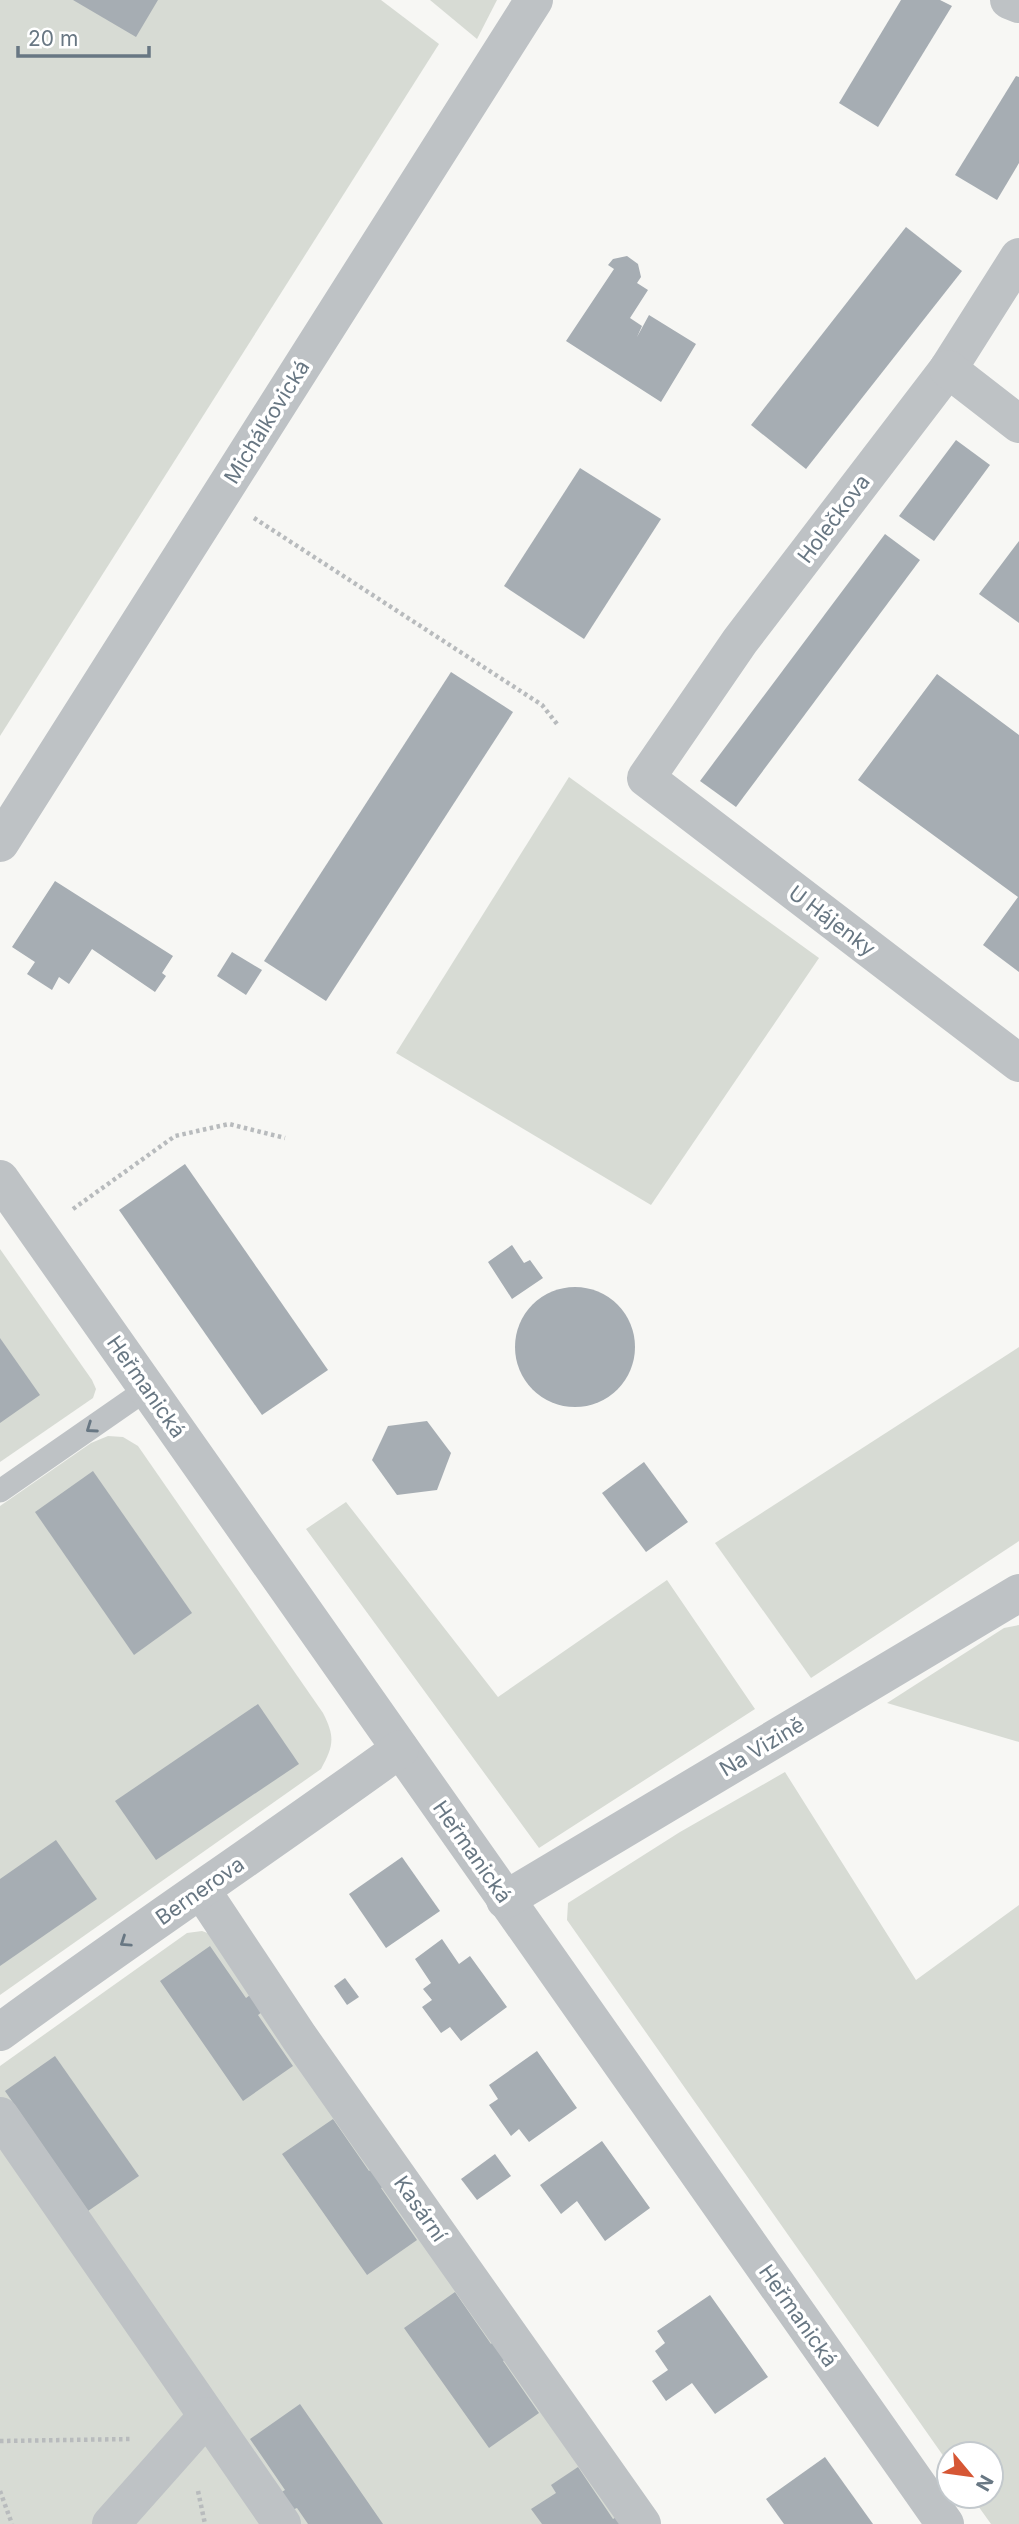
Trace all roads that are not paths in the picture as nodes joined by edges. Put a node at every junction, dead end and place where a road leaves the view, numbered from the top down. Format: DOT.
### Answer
graph roads {
  1 [pos="534,0"];
  2 [pos="1009,0"];
  3 [pos="1019,4"];
  4 [pos="1019,257"];
  5 [pos="948,369"];
  6 [pos="1019,424"];
  7 [pos="646,778"];
  8 [pos="0,843"];
  9 [pos="1019,1063"];
  10 [pos="0,1178"];
  11 [pos="147,1389"];
  12 [pos="0,1491"];
  13 [pos="1019,1593"];
  14 [pos="400,1749"];
  15 [pos="202,1891"];
  16 [pos="505,1900"];
  17 [pos="0,2032"];
  18 [pos="0,2116"];
  19 [pos="197,2427"];
  20 [pos="111,2524"];
  21 [pos="282,2524"];
  22 [pos="642,2524"];
  23 [pos="945,2524"];
  1 -- 8 [label="street, Michálkovická"];
  2 -- 3 [label="street"];
  4 -- 5 [label="street, Holečkova"];
  5 -- 6 [label="street"];
  5 -- 7 [label="street, Holečkova"];
  7 -- 9 [label="street, U Hájenky"];
  10 -- 11 [label="street, Heřmanická"];
  11 -- 12 [label="lane, one-way"];
  11 -- 14 [label="street, Heřmanická"];
  13 -- 16 [label="street, Na Vizině"];
  14 -- 15 [label="street, Bernerova"];
  14 -- 16 [label="street, Heřmanická"];
  15 -- 17 [label="street, Bernerova, one-way"];
  15 -- 22 [label="street, Kasární"];
  16 -- 23 [label="street, Heřmanická"];
  18 -- 19 [label="street"];
  19 -- 20 [label="street"];
  19 -- 21 [label="street"];
}
